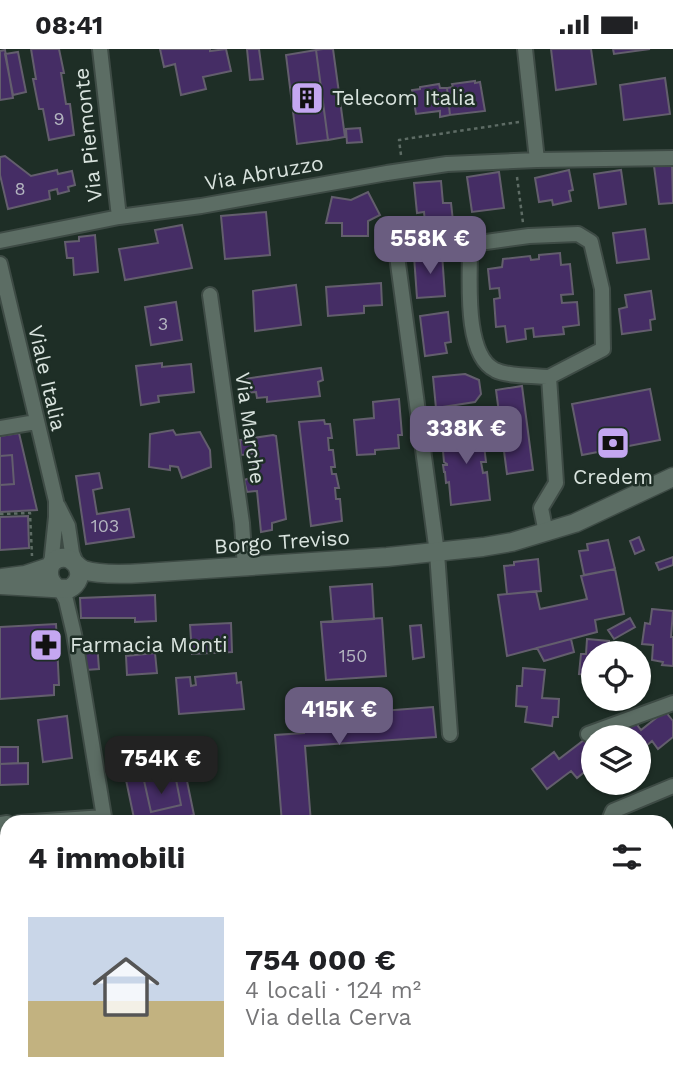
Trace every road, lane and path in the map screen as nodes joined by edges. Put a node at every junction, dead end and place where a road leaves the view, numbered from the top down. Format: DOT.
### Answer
graph roads {
  1 [pos="100,49"];
  2 [pos="525,49"];
  3 [pos="522,121"];
  4 [pos="673,159"];
  5 [pos="537,160"];
  6 [pos="401,162"];
  7 [pos="515,162"];
  8 [pos="119,217"];
  9 [pos="524,237"];
  10 [pos="0,241"];
  11 [pos="397,256"];
  12 [pos="0,264"];
  13 [pos="211,295"];
  14 [pos="549,377"];
  15 [pos="36,422"];
  16 [pos="0,428"];
  17 [pos="673,477"];
  18 [pos="56,501"];
  19 [pos="0,514"];
  20 [pos="546,533"];
  21 [pos="437,553"];
  22 [pos="44,565"];
  23 [pos="245,568"];
  24 [pos="71,578"];
  25 [pos="0,579"];
  26 [pos="0,585"];
  27 [pos="673,703"];
  28 [pos="613,725"];
  29 [pos="450,734"];
  30 [pos="673,786"];
  31 [pos="103,815"];
  32 [pos="611,815"];
  1 -- 8 [label="street, Via Piemonte"];
  2 -- 5 [label="street"];
  3 -- 6 [label="path"];
  4 -- 5 [label="street, Via Abruzzo"];
  5 -- 7 [label="street, Via Abruzzo"];
  7 -- 8 [label="street, Via Abruzzo"];
  7 -- 9 [label="path"];
  8 -- 10 [label="street, Via Abruzzo"];
  9 -- 14 [label="street"];
  9 -- 14 [label="street"];
  11 -- 21 [label="street"];
  12 -- 15 [label="street, Viale Italia"];
  13 -- 23 [label="street, Via Marche"];
  14 -- 20 [label="street"];
  15 -- 16 [label="street"];
  15 -- 18 [label="street, Viale Italia"];
  17 -- 20 [label="street, Borgo Treviso"];
  18 -- 22 [label="street, Viale Italia"];
  18 -- 24 [label="street, Viale Italia"];
  19 -- 22 [label="path"];
  20 -- 21 [label="street, Borgo Treviso"];
  21 -- 23 [label="street, Borgo Treviso"];
  21 -- 29 [label="street"];
  22 -- 24 [label="street"];
  22 -- 24 [label="street"];
  22 -- 25 [label="street"];
  23 -- 24 [label="street, Borgo Treviso"];
  24 -- 26 [label="street, Borgo Treviso"];
  24 -- 31 [label="street, Viale Italia"];
  27 -- 28 [label="street"];
  30 -- 32 [label="street"];
}
